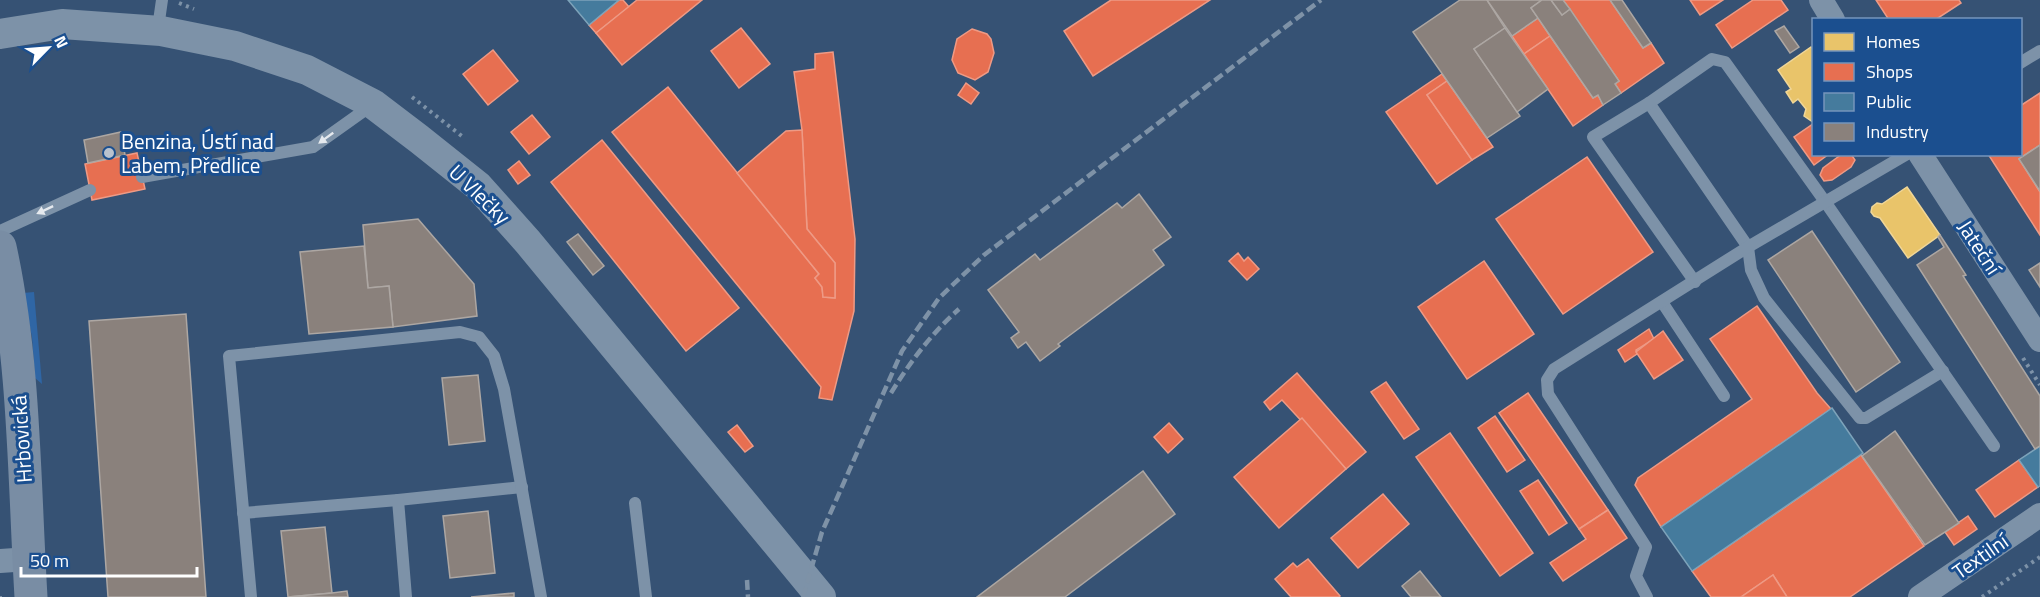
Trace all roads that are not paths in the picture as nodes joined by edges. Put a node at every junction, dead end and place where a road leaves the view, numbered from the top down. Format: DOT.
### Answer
graph roads {
  1 [pos="162,0"];
  2 [pos="1821,0"];
  3 [pos="1832,18"];
  4 [pos="161,31"];
  5 [pos="0,34"];
  6 [pos="2040,51"];
  7 [pos="2022,62"];
  8 [pos="1649,103"];
  9 [pos="373,104"];
  10 [pos="1904,156"];
  11 [pos="1921,156"];
  12 [pos="142,177"];
  13 [pos="90,190"];
  14 [pos="1826,203"];
  15 [pos="0,231"];
  16 [pos="0,247"];
  17 [pos="1748,247"];
  18 [pos="1695,282"];
  19 [pos="1662,302"];
  20 [pos="2040,340"];
  21 [pos="1943,370"];
  22 [pos="1724,396"];
  23 [pos="1994,446"];
  24 [pos="522,487"];
  25 [pos="398,500"];
  26 [pos="635,503"];
  27 [pos="243,513"];
  28 [pos="2040,514"];
  29 [pos="14,560"];
  30 [pos="31,597"];
  31 [pos="251,597"];
  32 [pos="406,597"];
  33 [pos="541,597"];
  34 [pos="646,597"];
  35 [pos="821,597"];
  36 [pos="1647,597"];
  37 [pos="1920,597"];
  1 -- 4 [label="lane"];
  2 -- 3 [label="street"];
  4 -- 5 [label="street, U Vlečky"];
  4 -- 9 [label="street, U Vlečky"];
  6 -- 7 [label="lane"];
  8 -- 14 [label="lane"];
  8 -- 17 [label="lane"];
  8 -- 18 [label="lane"];
  9 -- 12 [label="lane, one-way"];
  9 -- 35 [label="street, U Vlečky"];
  10 -- 14 [label="lane"];
  11 -- 20 [label="street, Jateční"];
  13 -- 15 [label="lane, one-way"];
  14 -- 17 [label="lane"];
  14 -- 21 [label="lane"];
  16 -- 29 [label="main road, Hrbovická"];
  17 -- 18 [label="lane"];
  17 -- 21 [label="lane"];
  18 -- 19 [label="lane"];
  19 -- 22 [label="lane"];
  19 -- 36 [label="lane"];
  21 -- 23 [label="lane"];
  24 -- 25 [label="lane"];
  24 -- 27 [label="lane"];
  24 -- 33 [label="lane"];
  25 -- 27 [label="lane"];
  25 -- 32 [label="lane"];
  26 -- 34 [label="lane"];
  27 -- 31 [label="lane"];
  28 -- 37 [label="street, Textilní"];
  29 -- 30 [label="main road, Hrbovická"];
}
